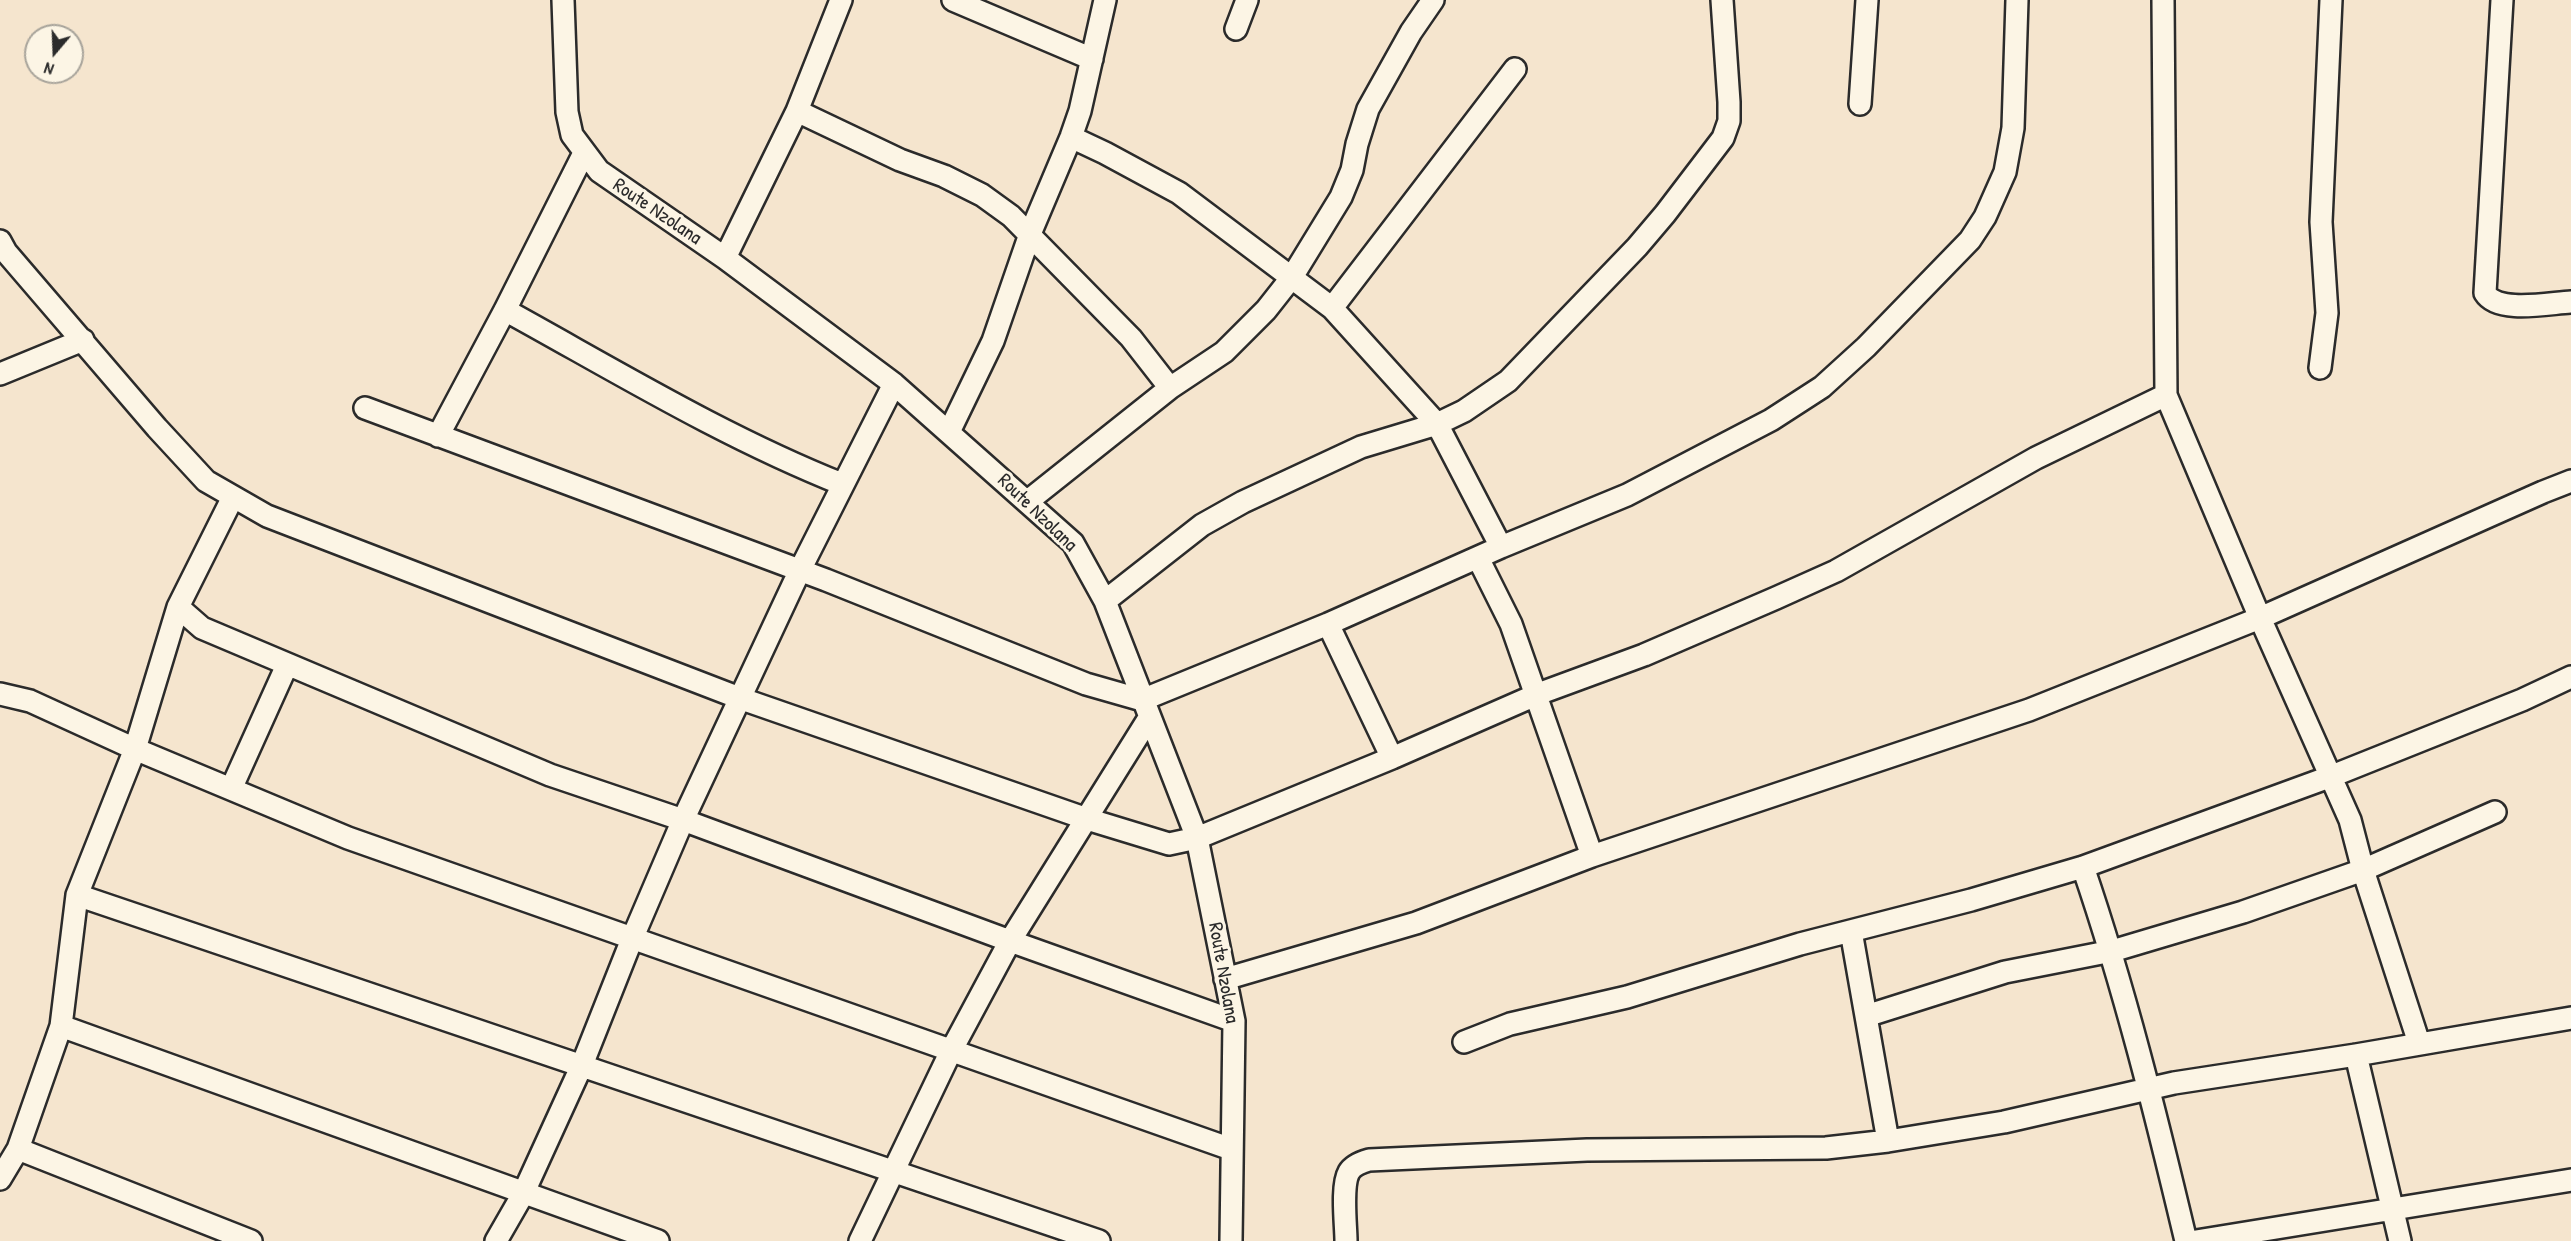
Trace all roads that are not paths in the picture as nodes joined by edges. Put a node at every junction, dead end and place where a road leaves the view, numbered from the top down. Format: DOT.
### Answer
graph roads {
  1 [pos="563,0"];
  2 [pos="841,0"];
  3 [pos="953,0"];
  4 [pos="1105,0"];
  5 [pos="1247,0"];
  6 [pos="1433,0"];
  7 [pos="1722,0"];
  8 [pos="1867,0"];
  9 [pos="2017,0"];
  10 [pos="2163,0"];
  11 [pos="2331,0"];
  12 [pos="2502,0"];
  13 [pos="1236,29"];
  14 [pos="1092,59"];
  15 [pos="1515,69"];
  16 [pos="1860,104"];
  17 [pos="797,111"];
  18 [pos="1071,137"];
  19 [pos="584,153"];
  20 [pos="1030,234"];
  21 [pos="2,249"];
  22 [pos="725,258"];
  23 [pos="1292,277"];
  24 [pos="2571,302"];
  25 [pos="1332,308"];
  26 [pos="505,310"];
  27 [pos="83,340"];
  28 [pos="2320,368"];
  29 [pos="0,374"];
  30 [pos="894,384"];
  31 [pos="1170,388"];
  32 [pos="2166,395"];
  33 [pos="365,408"];
  34 [pos="1437,424"];
  35 [pos="949,432"];
  36 [pos="438,435"];
  37 [pos="2571,481"];
  38 [pos="842,484"];
  39 [pos="233,497"];
  40 [pos="1028,501"];
  41 [pos="1501,547"];
  42 [pos="1478,558"];
  43 [pos="800,570"];
  44 [pos="1105,601"];
  45 [pos="178,607"];
  46 [pos="2260,618"];
  47 [pos="1328,624"];
  48 [pos="287,665"];
  49 [pos="2571,677"];
  50 [pos="0,694"];
  51 [pos="1538,694"];
  52 [pos="742,699"];
  53 [pos="1145,709"];
  54 [pos="135,749"];
  55 [pos="1392,758"];
  56 [pos="2332,776"];
  57 [pos="231,789"];
  58 [pos="2495,813"];
  59 [pos="1087,819"];
  60 [pos="683,820"];
  61 [pos="1197,838"];
  62 [pos="1592,856"];
  63 [pos="2084,867"];
  64 [pos="2363,870"];
  65 [pos="77,895"];
  66 [pos="1851,931"];
  67 [pos="632,939"];
  68 [pos="1010,941"];
  69 [pos="2112,951"];
  70 [pos="1225,979"];
  71 [pos="1866,1016"];
  72 [pos="2571,1018"];
  73 [pos="1234,1021"];
  74 [pos="61,1026"];
  75 [pos="1464,1041"];
  76 [pos="2419,1043"];
  77 [pos="951,1051"];
  78 [pos="2356,1056"];
  79 [pos="582,1065"];
  80 [pos="2150,1090"];
  81 [pos="1888,1141"];
  82 [pos="18,1149"];
  83 [pos="1231,1149"];
  84 [pos="895,1172"];
  85 [pos="0,1179"];
  86 [pos="2571,1180"];
  87 [pos="523,1194"];
  88 [pos="2393,1209"];
  89 [pos="251,1241"];
  90 [pos="496,1241"];
  91 [pos="658,1241"];
  92 [pos="860,1241"];
  93 [pos="1099,1241"];
  94 [pos="1231,1241"];
  95 [pos="1346,1241"];
  96 [pos="2186,1241"];
  97 [pos="2196,1241"];
  98 [pos="2400,1241"];
  1 -- 19 [label="street, Route Nzolana"];
  2 -- 17 [label="street"];
  3 -- 14 [label="street"];
  4 -- 14 [label="street"];
  5 -- 13 [label="street"];
  6 -- 23 [label="street"];
  7 -- 34 [label="street"];
  8 -- 16 [label="street"];
  9 -- 41 [label="street"];
  10 -- 32 [label="street"];
  11 -- 28 [label="street"];
  12 -- 24 [label="street"];
  14 -- 18 [label="street"];
  15 -- 25 [label="street"];
  17 -- 20 [label="street"];
  17 -- 22 [label="street"];
  18 -- 20 [label="street"];
  18 -- 23 [label="street"];
  19 -- 22 [label="street, Route Nzolana"];
  19 -- 26 [label="street"];
  20 -- 31 [label="street"];
  20 -- 35 [label="street"];
  21 -- 27 [label="street"];
  22 -- 30 [label="street, Route Nzolana"];
  23 -- 25 [label="street"];
  23 -- 31 [label="street"];
  25 -- 34 [label="street"];
  26 -- 36 [label="street"];
  26 -- 38 [label="street"];
  27 -- 29 [label="street"];
  27 -- 39 [label="street"];
  30 -- 35 [label="street, Route Nzolana"];
  30 -- 38 [label="street"];
  31 -- 40 [label="street"];
  32 -- 46 [label="street"];
  32 -- 51 [label="street"];
  33 -- 36 [label="street"];
  34 -- 41 [label="street"];
  34 -- 44 [label="street"];
  35 -- 40 [label="street, Route Nzolana"];
  36 -- 43 [label="street"];
  37 -- 46 [label="street"];
  38 -- 43 [label="street"];
  39 -- 45 [label="street"];
  39 -- 52 [label="street"];
  40 -- 44 [label="street, Route Nzolana"];
  41 -- 42 [label="street"];
  42 -- 47 [label="street"];
  42 -- 51 [label="street"];
  43 -- 52 [label="street"];
  43 -- 53 [label="street"];
  44 -- 53 [label="street, Route Nzolana"];
  45 -- 48 [label="street"];
  45 -- 54 [label="street"];
  46 -- 56 [label="street"];
  46 -- 62 [label="street"];
  47 -- 53 [label="street"];
  47 -- 55 [label="street"];
  48 -- 57 [label="street"];
  48 -- 60 [label="street"];
  49 -- 56 [label="street"];
  50 -- 54 [label="street"];
  51 -- 55 [label="street"];
  51 -- 62 [label="street"];
  52 -- 59 [label="street"];
  52 -- 60 [label="street"];
  53 -- 59 [label="street"];
  53 -- 61 [label="street, Route Nzolana"];
  54 -- 57 [label="street"];
  54 -- 65 [label="street"];
  55 -- 61 [label="street"];
  56 -- 63 [label="street"];
  56 -- 64 [label="street"];
  57 -- 67 [label="street"];
  58 -- 64 [label="street"];
  59 -- 61 [label="street"];
  59 -- 68 [label="street"];
  60 -- 67 [label="street"];
  60 -- 68 [label="street"];
  61 -- 70 [label="street, Route Nzolana"];
  62 -- 70 [label="street"];
  63 -- 66 [label="street"];
  63 -- 69 [label="street"];
  64 -- 69 [label="street"];
  64 -- 76 [label="street"];
  65 -- 74 [label="street"];
  65 -- 79 [label="street"];
  66 -- 71 [label="street"];
  66 -- 75 [label="street"];
  67 -- 77 [label="street"];
  67 -- 79 [label="street"];
  68 -- 73 [label="street"];
  68 -- 77 [label="street"];
  69 -- 71 [label="street"];
  69 -- 80 [label="street"];
  70 -- 73 [label="street, Route Nzolana"];
  71 -- 81 [label="street"];
  72 -- 76 [label="street"];
  73 -- 83 [label="street, Route Nzolana"];
  74 -- 82 [label="street"];
  74 -- 87 [label="street"];
  76 -- 78 [label="street"];
  77 -- 83 [label="street"];
  77 -- 84 [label="street"];
  78 -- 80 [label="street"];
  78 -- 88 [label="street"];
  79 -- 84 [label="street"];
  79 -- 87 [label="street"];
  80 -- 81 [label="street"];
  80 -- 96 [label="street"];
  81 -- 95 [label="street"];
  82 -- 85 [label="street"];
  82 -- 89 [label="street"];
  83 -- 94 [label="street, Route Nzolana"];
  84 -- 92 [label="street"];
  84 -- 93 [label="street"];
  86 -- 88 [label="street"];
  87 -- 90 [label="street"];
  87 -- 91 [label="street"];
  88 -- 97 [label="street"];
  88 -- 98 [label="street"];
}
